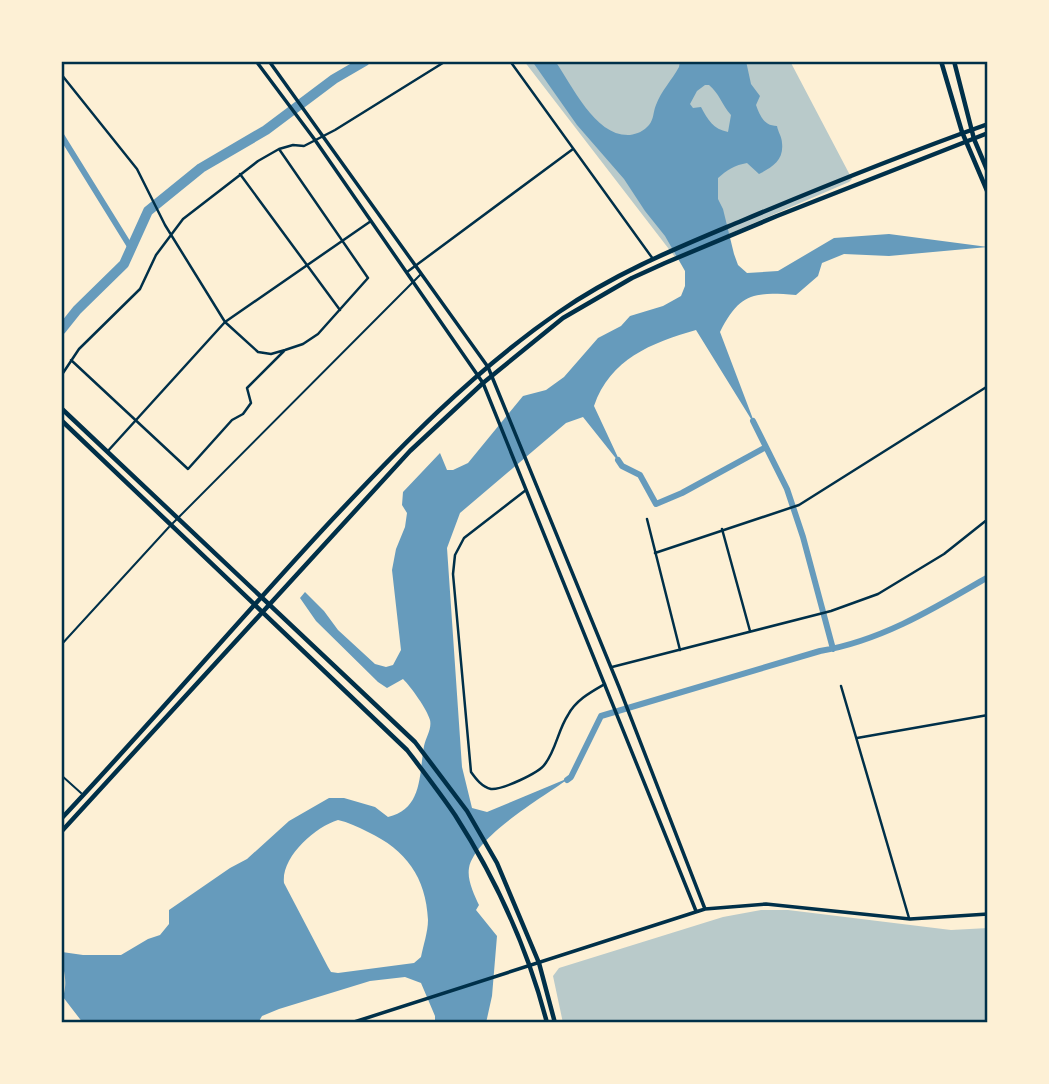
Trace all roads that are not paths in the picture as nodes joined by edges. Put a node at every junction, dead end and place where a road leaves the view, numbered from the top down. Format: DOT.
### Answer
graph roads {
  1 [pos="256,61"];
  2 [pos="270,61"];
  3 [pos="446,61"];
  4 [pos="510,61"];
  5 [pos="941,61"];
  6 [pos="954,61"];
  7 [pos="61,74"];
  8 [pos="988,124"];
  9 [pos="972,130"];
  10 [pos="962,132"];
  11 [pos="988,133"];
  12 [pos="325,135"];
  13 [pos="974,139"];
  14 [pos="315,141"];
  15 [pos="966,141"];
  16 [pos="279,149"];
  17 [pos="573,149"];
  18 [pos="988,172"];
  19 [pos="240,174"];
  20 [pos="988,193"];
  21 [pos="371,221"];
  22 [pos="170,234"];
  23 [pos="342,241"];
  24 [pos="653,259"];
  25 [pos="307,265"];
  26 [pos="416,266"];
  27 [pos="407,272"];
  28 [pos="422,274"];
  29 [pos="413,280"];
  30 [pos="340,310"];
  31 [pos="225,322"];
  32 [pos="285,350"];
  33 [pos="71,360"];
  34 [pos="488,367"];
  35 [pos="478,374"];
  36 [pos="61,376"];
  37 [pos="492,376"];
  38 [pos="483,383"];
  39 [pos="988,386"];
  40 [pos="61,408"];
  41 [pos="61,420"];
  42 [pos="135,420"];
  43 [pos="107,452"];
  44 [pos="526,490"];
  45 [pos="177,518"];
  46 [pos="647,519"];
  47 [pos="988,519"];
  48 [pos="172,525"];
  49 [pos="722,529"];
  50 [pos="655,553"];
  51 [pos="261,596"];
  52 [pos="254,603"];
  53 [pos="270,604"];
  54 [pos="263,611"];
  55 [pos="750,632"];
  56 [pos="61,645"];
  57 [pos="680,650"];
  58 [pos="611,667"];
  59 [pos="605,684"];
  60 [pos="841,686"];
  61 [pos="988,715"];
  62 [pos="856,738"];
  63 [pos="61,775"];
  64 [pos="83,795"];
  65 [pos="61,819"];
  66 [pos="61,832"];
  67 [pos="705,908"];
  68 [pos="696,911"];
  69 [pos="988,914"];
  70 [pos="910,919"];
  71 [pos="540,962"];
  72 [pos="530,966"];
  73 [pos="351,1023"];
  74 [pos="547,1023"];
  75 [pos="555,1023"];
  1 -- 14 [label="street"];
  2 -- 12 [label="street"];
  3 -- 12 [label="street"];
  4 -- 17 [label="street"];
  5 -- 10 [label="main road"];
  6 -- 9 [label="main road"];
  7 -- 22 [label="street"];
  8 -- 9 [label="main road"];
  9 -- 10 [label="main road"];
  9 -- 13 [label="main road"];
  10 -- 15 [label="main road"];
  10 -- 24 [label="main road"];
  11 -- 13 [label="main road"];
  12 -- 14 [label="street"];
  12 -- 26 [label="street"];
  13 -- 15 [label="main road"];
  13 -- 18 [label="main road"];
  14 -- 16 [label="street"];
  14 -- 21 [label="street"];
  15 -- 20 [label="main road"];
  15 -- 37 [label="main road"];
  16 -- 19 [label="street"];
  16 -- 23 [label="street"];
  17 -- 24 [label="street"];
  17 -- 26 [label="street"];
  19 -- 22 [label="street"];
  19 -- 25 [label="street"];
  21 -- 23 [label="street"];
  21 -- 27 [label="street"];
  22 -- 31 [label="street"];
  22 -- 33 [label="street"];
  23 -- 25 [label="street"];
  23 -- 30 [label="street"];
  24 -- 34 [label="main road"];
  25 -- 30 [label="street"];
  25 -- 31 [label="street"];
  26 -- 27 [label="street"];
  26 -- 28 [label="street"];
  27 -- 29 [label="street"];
  28 -- 29 [label="street"];
  28 -- 34 [label="street"];
  29 -- 35 [label="street"];
  29 -- 45 [label="street"];
  30 -- 32 [label="street"];
  31 -- 32 [label="street"];
  31 -- 42 [label="street"];
  32 -- 42 [label="street"];
  33 -- 36 [label="street"];
  33 -- 42 [label="street"];
  34 -- 35 [label="main road"];
  34 -- 37 [label="street"];
  35 -- 38 [label="street"];
  35 -- 51 [label="main road"];
  37 -- 38 [label="main road"];
  37 -- 58 [label="street"];
  38 -- 44 [label="street"];
  38 -- 53 [label="main road"];
  39 -- 49 [label="street"];
  40 -- 43 [label="main road"];
  41 -- 48 [label="main road"];
  42 -- 43 [label="street"];
  43 -- 45 [label="main road"];
  44 -- 59 [label="street"];
  44 -- 59 [label="street"];
  45 -- 48 [label="street"];
  45 -- 51 [label="main road"];
  46 -- 50 [label="street"];
  47 -- 55 [label="street"];
  48 -- 52 [label="main road"];
  48 -- 56 [label="street"];
  49 -- 50 [label="street"];
  49 -- 55 [label="street"];
  50 -- 57 [label="street"];
  51 -- 52 [label="main road"];
  51 -- 53 [label="main road"];
  52 -- 54 [label="main road"];
  52 -- 64 [label="main road"];
  53 -- 54 [label="main road"];
  53 -- 71 [label="main road"];
  54 -- 66 [label="main road"];
  54 -- 72 [label="main road"];
  55 -- 57 [label="street"];
  57 -- 58 [label="street"];
  58 -- 67 [label="street"];
  59 -- 68 [label="street"];
  60 -- 62 [label="street"];
  61 -- 62 [label="street"];
  62 -- 70 [label="street"];
  63 -- 64 [label="street"];
  64 -- 65 [label="main road"];
  67 -- 68 [label="street"];
  67 -- 70 [label="street"];
  68 -- 71 [label="street"];
  69 -- 70 [label="street"];
  71 -- 72 [label="street"];
  71 -- 75 [label="main road"];
  72 -- 73 [label="street"];
  72 -- 74 [label="main road"];
}
